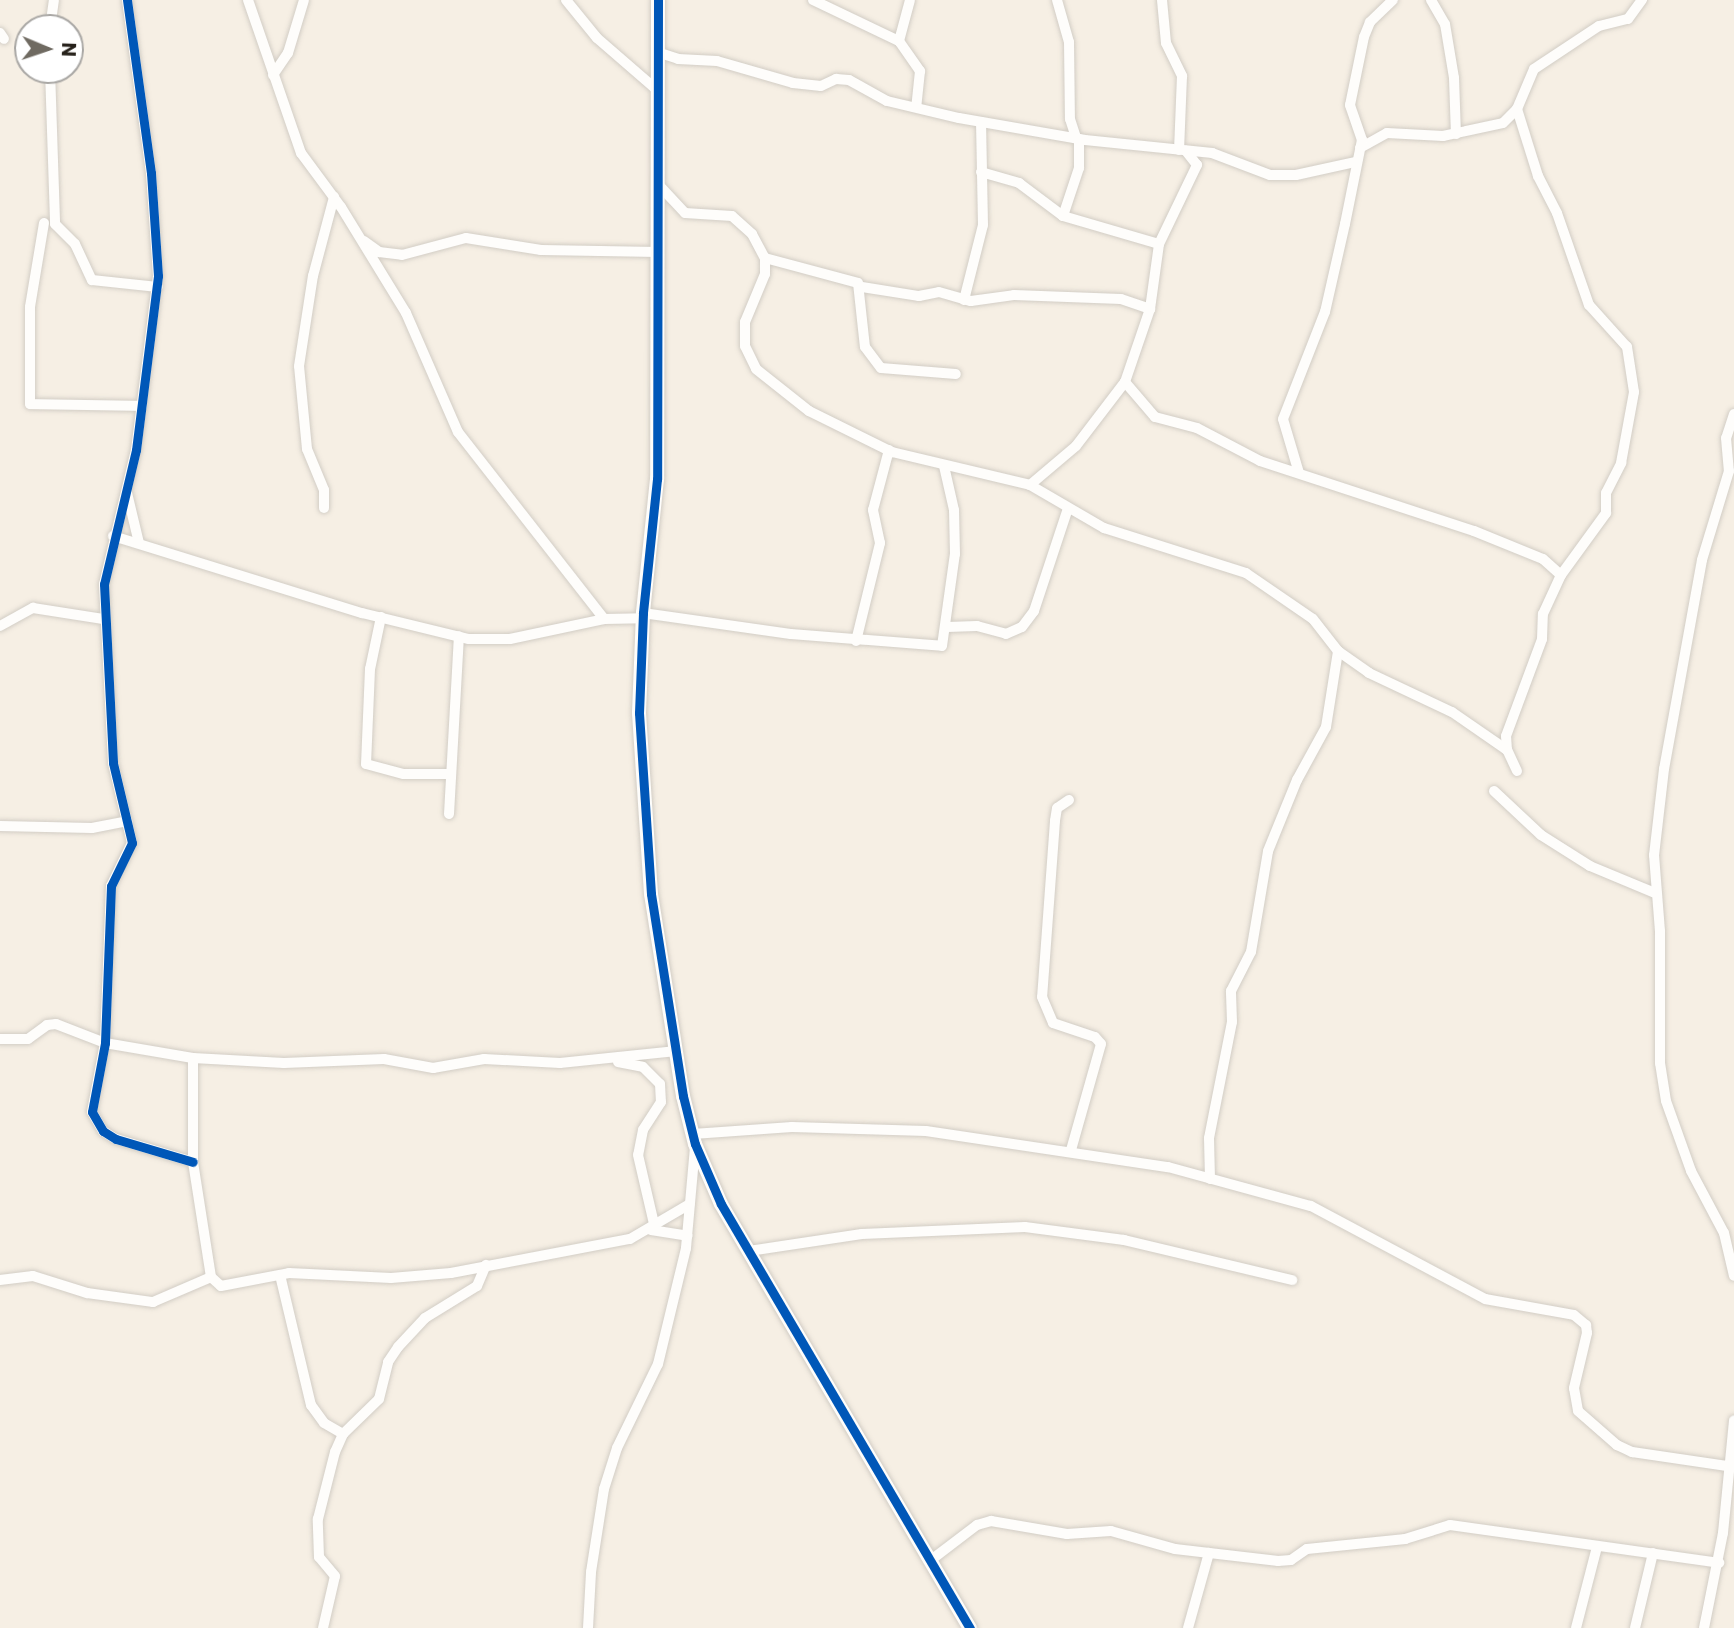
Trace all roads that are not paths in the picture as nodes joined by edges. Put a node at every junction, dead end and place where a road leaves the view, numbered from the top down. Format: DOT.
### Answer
graph roads {
  1 [pos="127,0"];
  2 [pos="248,0"];
  3 [pos="304,0"];
  4 [pos="566,0"];
  5 [pos="658,0"];
  6 [pos="813,0"];
  7 [pos="910,0"];
  8 [pos="1058,0"];
  9 [pos="1162,0"];
  10 [pos="1393,0"];
  11 [pos="1430,0"];
  12 [pos="1642,0"];
  13 [pos="899,41"];
  14 [pos="656,52"];
  15 [pos="273,75"];
  16 [pos="50,84"];
  17 [pos="657,90"];
  18 [pos="916,107"];
  19 [pos="1517,109"];
  20 [pos="981,122"];
  21 [pos="1456,134"];
  22 [pos="1077,138"];
  23 [pos="1360,148"];
  24 [pos="1183,151"];
  25 [pos="1355,162"];
  26 [pos="981,172"];
  27 [pos="656,182"];
  28 [pos="334,197"];
  29 [pos="1063,216"];
  30 [pos="44,223"];
  31 [pos="361,239"];
  32 [pos="1159,244"];
  33 [pos="658,252"];
  34 [pos="765,258"];
  35 [pos="158,287"];
  36 [pos="862,287"];
  37 [pos="964,300"];
  38 [pos="1150,309"];
  39 [pos="956,374"];
  40 [pos="1125,382"];
  41 [pos="142,406"];
  42 [pos="1734,414"];
  43 [pos="889,450"];
  44 [pos="944,466"];
  45 [pos="1299,473"];
  46 [pos="1030,485"];
  47 [pos="127,493"];
  48 [pos="324,508"];
  49 [pos="1068,508"];
  50 [pos="113,536"];
  51 [pos="139,543"];
  52 [pos="1561,575"];
  53 [pos="643,615"];
  54 [pos="381,617"];
  55 [pos="103,619"];
  56 [pos="604,619"];
  57 [pos="0,626"];
  58 [pos="947,627"];
  59 [pos="459,636"];
  60 [pos="856,641"];
  61 [pos="1338,652"];
  62 [pos="1507,750"];
  63 [pos="1517,771"];
  64 [pos="449,774"];
  65 [pos="1494,791"];
  66 [pos="1069,800"];
  67 [pos="449,814"];
  68 [pos="127,821"];
  69 [pos="0,826"];
  70 [pos="1655,893"];
  71 [pos="0,1039"];
  72 [pos="105,1043"];
  73 [pos="676,1051"];
  74 [pos="192,1058"];
  75 [pos="612,1059"];
  76 [pos="694,1139"];
  77 [pos="1071,1150"];
  78 [pos="192,1161"];
  79 [pos="1210,1179"];
  80 [pos="690,1204"];
  81 [pos="653,1229"];
  82 [pos="688,1236"];
  83 [pos="1731,1249"];
  84 [pos="748,1251"];
  85 [pos="486,1265"];
  86 [pos="280,1275"];
  87 [pos="1734,1276"];
  88 [pos="211,1277"];
  89 [pos="0,1280"];
  90 [pos="1292,1280"];
  91 [pos="1734,1421"];
  92 [pos="343,1434"];
  93 [pos="1732,1466"];
  94 [pos="1597,1547"];
  95 [pos="1209,1553"];
  96 [pos="1653,1553"];
  97 [pos="931,1560"];
  98 [pos="1719,1563"];
  99 [pos="323,1628"];
  100 [pos="588,1628"];
  101 [pos="970,1628"];
  102 [pos="1188,1628"];
  103 [pos="1576,1628"];
  104 [pos="1635,1628"];
  105 [pos="1704,1628"];
  1 -- 35 [label="street"];
  2 -- 15 [label="street"];
  3 -- 15 [label="street"];
  4 -- 17 [label="street"];
  5 -- 14 [label="street"];
  6 -- 13 [label="street"];
  7 -- 13 [label="street"];
  8 -- 22 [label="street"];
  9 -- 24 [label="street"];
  10 -- 23 [label="street"];
  11 -- 21 [label="street"];
  12 -- 19 [label="street"];
  13 -- 18 [label="street"];
  14 -- 17 [label="street"];
  14 -- 18 [label="street"];
  15 -- 28 [label="street"];
  16 -- 35 [label="street"];
  17 -- 27 [label="street"];
  18 -- 20 [label="street"];
  19 -- 21 [label="street"];
  19 -- 52 [label="street"];
  20 -- 22 [label="street"];
  20 -- 26 [label="street"];
  21 -- 23 [label="street"];
  22 -- 24 [label="street"];
  22 -- 29 [label="street"];
  23 -- 25 [label="street"];
  24 -- 25 [label="street"];
  24 -- 32 [label="street"];
  25 -- 45 [label="street"];
  26 -- 29 [label="street"];
  26 -- 37 [label="street"];
  27 -- 33 [label="street"];
  27 -- 34 [label="street"];
  28 -- 31 [label="street"];
  28 -- 48 [label="street"];
  29 -- 32 [label="street"];
  30 -- 41 [label="street"];
  31 -- 33 [label="street"];
  31 -- 56 [label="street"];
  32 -- 38 [label="street"];
  33 -- 53 [label="street"];
  34 -- 36 [label="street"];
  34 -- 43 [label="street"];
  35 -- 41 [label="street"];
  36 -- 37 [label="street"];
  36 -- 39 [label="street"];
  37 -- 38 [label="street"];
  38 -- 40 [label="street"];
  40 -- 45 [label="street"];
  40 -- 46 [label="street"];
  41 -- 47 [label="street"];
  42 -- 70 [label="street"];
  43 -- 44 [label="street"];
  43 -- 60 [label="street"];
  44 -- 46 [label="street"];
  44 -- 58 [label="street"];
  45 -- 52 [label="street"];
  46 -- 49 [label="street"];
  47 -- 50 [label="street"];
  47 -- 51 [label="street"];
  49 -- 58 [label="street"];
  49 -- 61 [label="street"];
  50 -- 51 [label="street"];
  50 -- 55 [label="street"];
  51 -- 54 [label="street"];
  52 -- 62 [label="street"];
  53 -- 56 [label="street"];
  53 -- 60 [label="street"];
  53 -- 73 [label="street"];
  54 -- 59 [label="street"];
  54 -- 64 [label="street"];
  55 -- 57 [label="street"];
  55 -- 68 [label="street"];
  56 -- 59 [label="street"];
  58 -- 60 [label="street"];
  59 -- 64 [label="street"];
  61 -- 62 [label="street"];
  61 -- 79 [label="street"];
  62 -- 63 [label="street"];
  64 -- 67 [label="street"];
  65 -- 70 [label="street"];
  66 -- 77 [label="street"];
  68 -- 69 [label="street"];
  68 -- 72 [label="street"];
  70 -- 83 [label="street"];
  71 -- 72 [label="street"];
  72 -- 74 [label="street"];
  72 -- 78 [label="street"];
  73 -- 75 [label="street"];
  73 -- 76 [label="street"];
  74 -- 75 [label="street"];
  74 -- 78 [label="street"];
  75 -- 81 [label="street"];
  76 -- 77 [label="street"];
  76 -- 80 [label="street"];
  76 -- 84 [label="street"];
  77 -- 79 [label="street"];
  78 -- 88 [label="street"];
  79 -- 93 [label="street"];
  80 -- 81 [label="street"];
  80 -- 82 [label="street"];
  81 -- 82 [label="street"];
  81 -- 85 [label="street"];
  82 -- 100 [label="street"];
  83 -- 87 [label="street"];
  84 -- 90 [label="street"];
  84 -- 97 [label="street"];
  85 -- 86 [label="street"];
  85 -- 92 [label="street"];
  86 -- 88 [label="street"];
  86 -- 92 [label="street"];
  88 -- 89 [label="street"];
  91 -- 93 [label="street"];
  92 -- 99 [label="street"];
  93 -- 98 [label="street"];
  94 -- 95 [label="street"];
  94 -- 96 [label="street"];
  94 -- 103 [label="street"];
  95 -- 97 [label="street"];
  95 -- 102 [label="street"];
  96 -- 98 [label="street"];
  96 -- 104 [label="street"];
  97 -- 101 [label="street"];
  98 -- 105 [label="street"];
}
